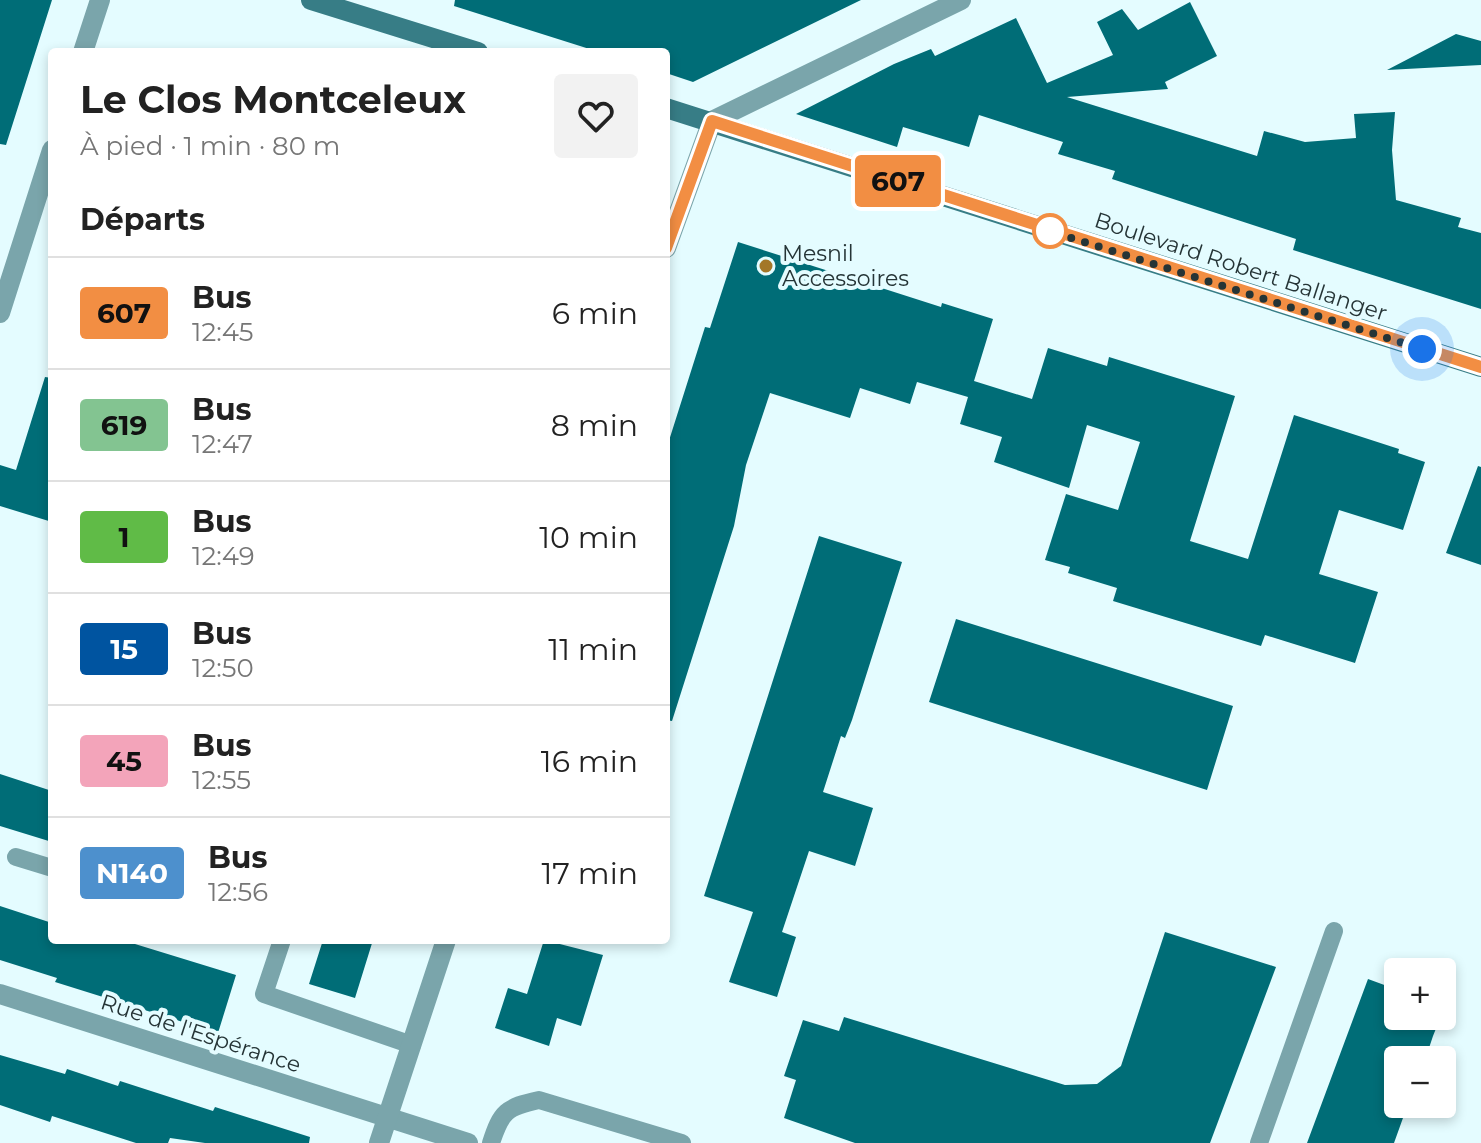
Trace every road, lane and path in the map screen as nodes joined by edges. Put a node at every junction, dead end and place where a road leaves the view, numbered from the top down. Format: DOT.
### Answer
graph roads {
  1 [pos="100,0"];
  2 [pos="311,0"];
  3 [pos="961,0"];
  4 [pos="84,48"];
  5 [pos="465,48"];
  6 [pos="670,109"];
  7 [pos="712,121"];
  8 [pos="48,163"];
  9 [pos="670,237"];
  10 [pos="0,313"];
  11 [pos="1481,367"];
  12 [pos="16,857"];
  13 [pos="48,867"];
  14 [pos="1334,931"];
  15 [pos="280,944"];
  16 [pos="445,944"];
  17 [pos="0,994"];
  18 [pos="412,1045"];
  19 [pos="387,1119"];
  20 [pos="379,1143"];
  21 [pos="468,1143"];
  22 [pos="491,1143"];
  23 [pos="682,1143"];
  24 [pos="1259,1143"];
  1 -- 4 [label="street"];
  2 -- 5 [label="main road"];
  3 -- 7 [label="street"];
  6 -- 7 [label="main road, Boulevard Robert Ballanger"];
  7 -- 9 [label="street"];
  7 -- 11 [label="main road, Boulevard Robert Ballanger"];
  8 -- 10 [label="street"];
  12 -- 13 [label="lane"];
  14 -- 24 [label="lane"];
  15 -- 18 [label="lane"];
  16 -- 18 [label="street"];
  17 -- 19 [label="street, Rue de l'Espérance"];
  18 -- 19 [label="street"];
  19 -- 20 [label="street"];
  19 -- 21 [label="street, Rue de l'Espérance"];
  22 -- 23 [label="lane"];
}
